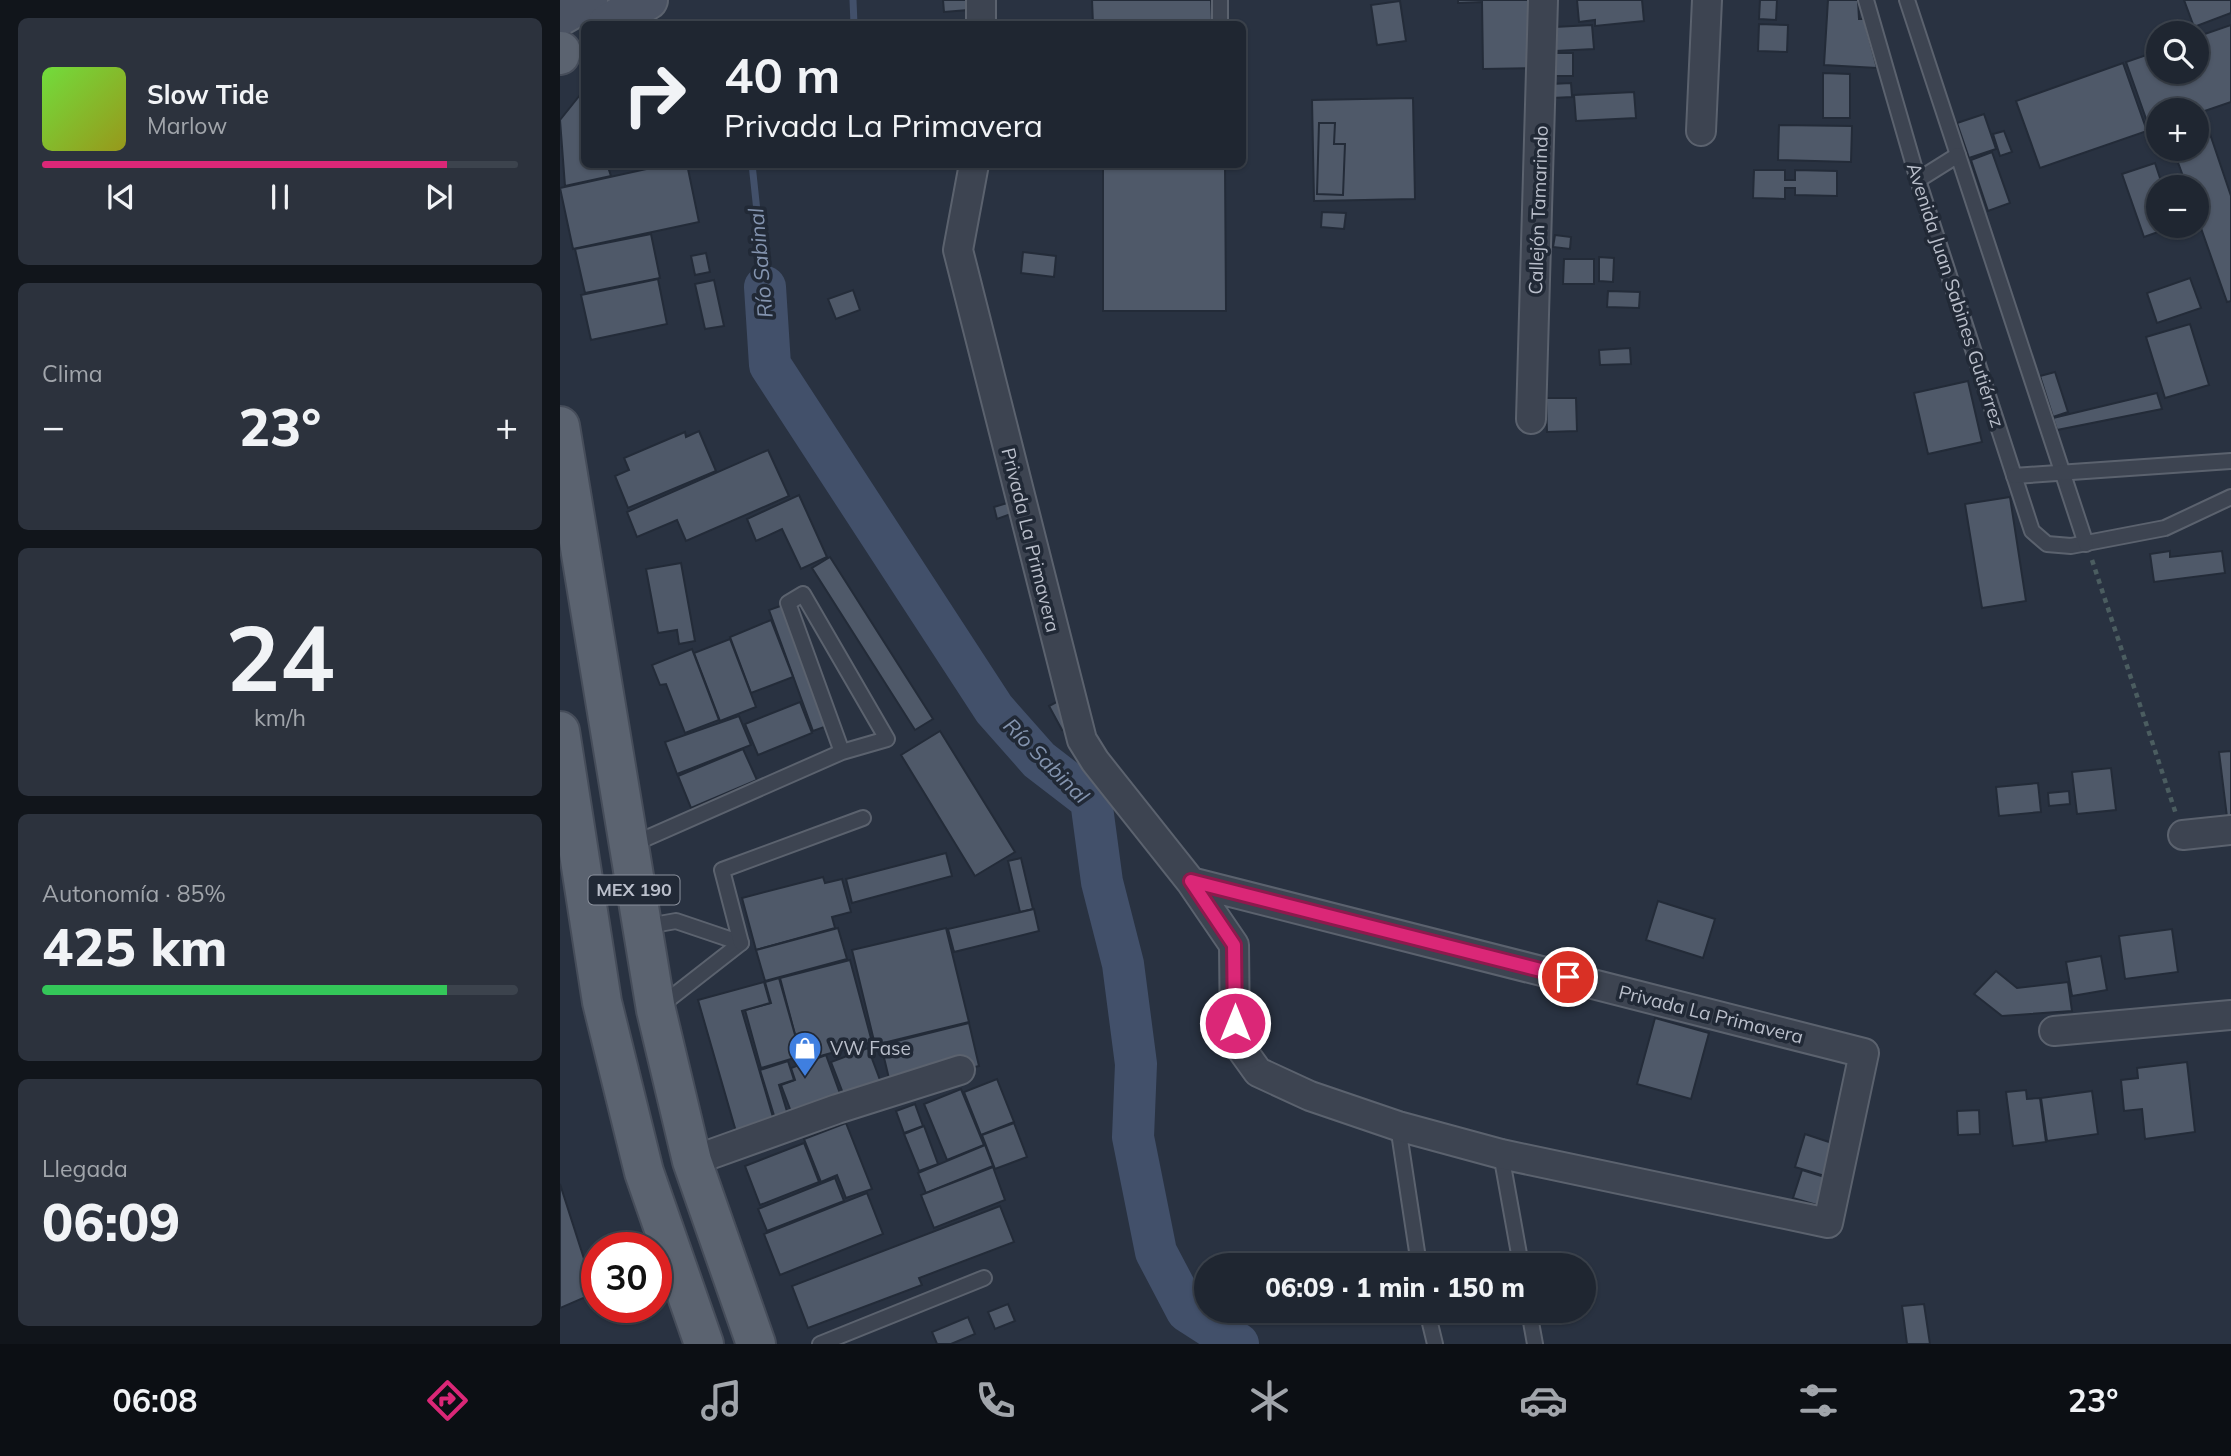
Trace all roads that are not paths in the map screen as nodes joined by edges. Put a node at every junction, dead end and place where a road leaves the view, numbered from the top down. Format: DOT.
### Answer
graph roads {
  1 [pos="588,0"];
  2 [pos="981,0"];
  3 [pos="1220,0"];
  4 [pos="1543,0"];
  5 [pos="1707,0"];
  6 [pos="1866,0"];
  7 [pos="1908,0"];
  8 [pos="981,21"];
  9 [pos="1220,21"];
  10 [pos="567,42"];
  11 [pos="1700,131"];
  12 [pos="1958,155"];
  13 [pos="973,168"];
  14 [pos="1918,180"];
  15 [pos="1531,419"];
  16 [pos="560,426"];
  17 [pos="2231,461"];
  18 [pos="2063,472"];
  19 [pos="2014,476"];
  20 [pos="2231,497"];
  21 [pos="2086,544"];
  22 [pos="560,731"];
  23 [pos="842,752"];
  24 [pos="863,818"];
  25 [pos="2231,830"];
  26 [pos="2183,835"];
  27 [pos="627,847"];
  28 [pos="1191,881"];
  29 [pos="641,927"];
  30 [pos="741,943"];
  31 [pos="656,1010"];
  32 [pos="2231,1014"];
  33 [pos="2054,1031"];
  34 [pos="960,1070"];
  35 [pos="1398,1126"];
  36 [pos="1501,1154"];
  37 [pos="692,1161"];
  38 [pos="1417,1253"];
  39 [pos="1519,1253"];
  40 [pos="984,1278"];
  41 [pos="1430,1323"];
  42 [pos="1531,1323"];
  43 [pos="704,1344"];
  44 [pos="756,1344"];
  45 [pos="820,1344"];
  46 [pos="1435,1344"];
  47 [pos="1535,1344"];
  1 -- 10 [label="main road"];
  2 -- 8 [label="street"];
  3 -- 9 [label="lane"];
  4 -- 15 [label="street, Callejón Tamarindo"];
  5 -- 11 [label="street"];
  6 -- 14 [label="lane, Avenida Juan Sabines Gutiérrez"];
  7 -- 12 [label="lane"];
  12 -- 14 [label="lane"];
  12 -- 18 [label="lane"];
  13 -- 28 [label="street, Privada La Primavera"];
  14 -- 19 [label="lane, Avenida Juan Sabines Gutiérrez"];
  16 -- 27 [label="main road, MEX 190"];
  17 -- 18 [label="lane"];
  18 -- 19 [label="lane"];
  18 -- 21 [label="lane"];
  19 -- 21 [label="lane, Avenida Juan Sabines Gutiérrez"];
  20 -- 21 [label="lane, Avenida Juan Sabines Gutiérrez"];
  22 -- 43 [label="main road, MEX 190"];
  23 -- 23 [label="lane"];
  23 -- 27 [label="lane"];
  24 -- 30 [label="lane"];
  25 -- 26 [label="street"];
  27 -- 29 [label="main road, MEX 190"];
  28 -- 35 [label="street, Privada La Primavera"];
  28 -- 36 [label="street, Privada La Primavera"];
  29 -- 30 [label="lane"];
  29 -- 31 [label="main road, MEX 190"];
  30 -- 31 [label="lane"];
  31 -- 37 [label="main road, MEX 190"];
  32 -- 33 [label="street"];
  34 -- 37 [label="street"];
  35 -- 36 [label="street, Privada La Primavera"];
  35 -- 38 [label="lane"];
  36 -- 39 [label="lane"];
  37 -- 44 [label="main road, MEX 190"];
  40 -- 45 [label="lane"];
  41 -- 46 [label="lane"];
  42 -- 47 [label="lane"];
}
